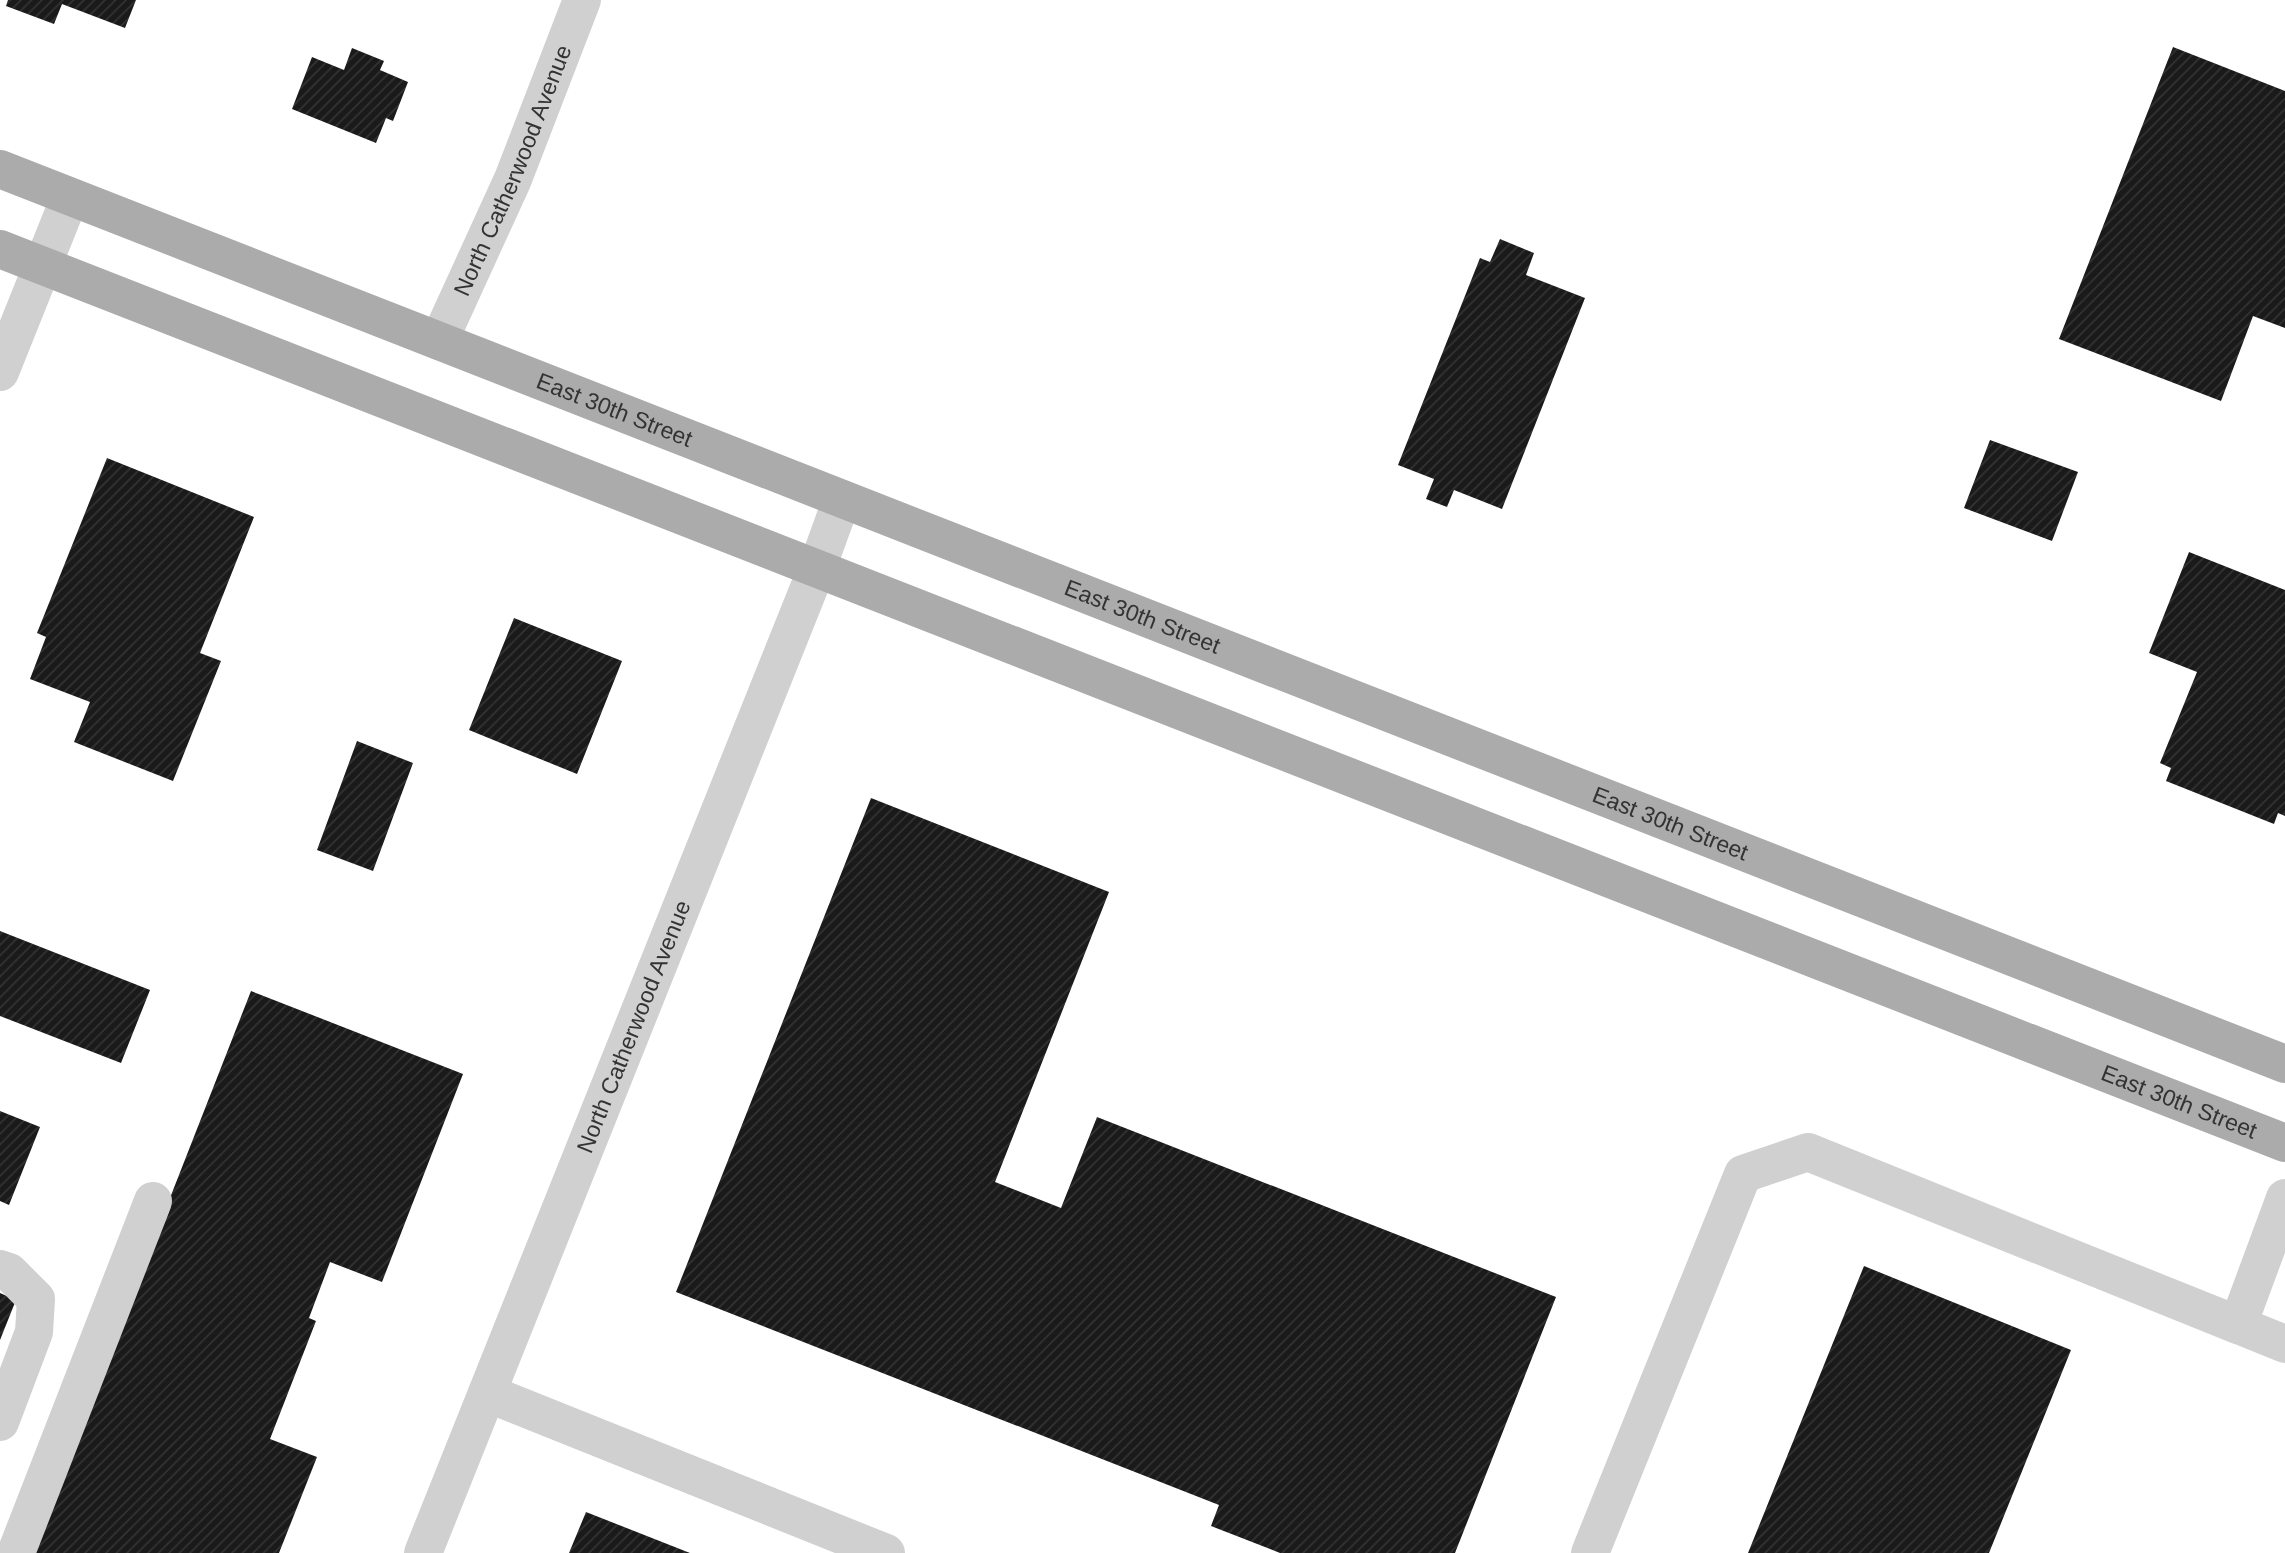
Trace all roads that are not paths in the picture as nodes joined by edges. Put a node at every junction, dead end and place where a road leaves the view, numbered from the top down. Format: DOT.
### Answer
graph roads {
  1 [pos="582,0"];
  2 [pos="0,169"];
  3 [pos="70,197"];
  4 [pos="0,249"];
  5 [pos="43,266"];
  6 [pos="439,341"];
  7 [pos="0,372"];
  8 [pos="842,499"];
  9 [pos="817,568"];
  10 [pos="2285,1064"];
  11 [pos="2285,1143"];
  12 [pos="2285,1199"];
  13 [pos="153,1201"];
  14 [pos="0,1269"];
  15 [pos="2238,1325"];
  16 [pos="2285,1344"];
  17 [pos="487,1393"];
  18 [pos="0,1422"];
  19 [pos="16,1553"];
  20 [pos="423,1553"];
  21 [pos="886,1553"];
  22 [pos="1590,1553"];
  1 -- 6 [label="street, North Catherwood Avenue"];
  2 -- 3 [label="main road, East 30th Street"];
  3 -- 5 [label="street"];
  3 -- 6 [label="main road, East 30th Street"];
  4 -- 5 [label="main road, East 30th Street"];
  5 -- 7 [label="street"];
  5 -- 9 [label="main road, East 30th Street"];
  6 -- 8 [label="main road, East 30th Street"];
  8 -- 9 [label="street, North Catherwood Avenue"];
  8 -- 10 [label="main road, East 30th Street"];
  9 -- 11 [label="main road, East 30th Street"];
  9 -- 17 [label="street, North Catherwood Avenue"];
  12 -- 15 [label="street"];
  13 -- 19 [label="street"];
  14 -- 18 [label="street"];
  15 -- 16 [label="street"];
  15 -- 22 [label="street"];
  17 -- 20 [label="street, North Catherwood Avenue"];
  17 -- 21 [label="street"];
}
